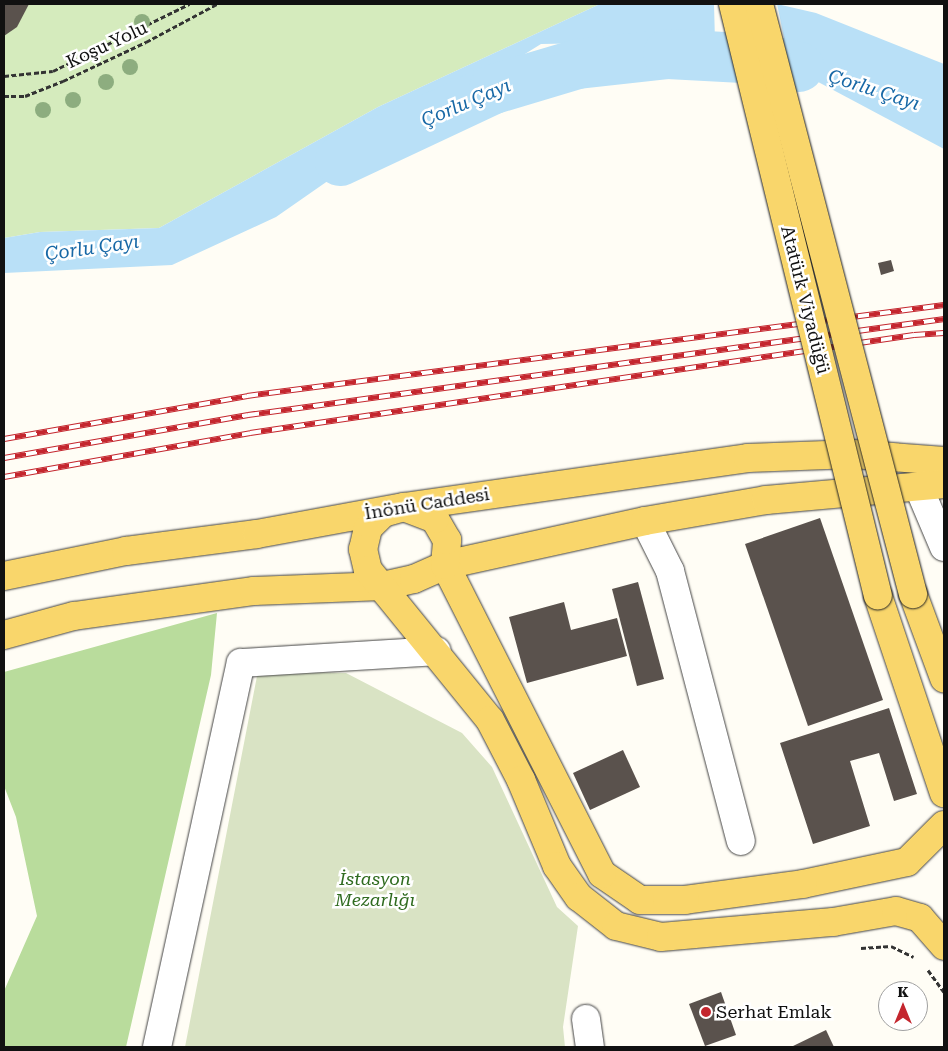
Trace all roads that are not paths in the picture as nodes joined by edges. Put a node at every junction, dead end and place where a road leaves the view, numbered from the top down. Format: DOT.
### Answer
graph roads {
  1 [pos="733,4"];
  2 [pos="759,4"];
  3 [pos="944,461"];
  4 [pos="932,486"];
  5 [pos="404,507"];
  6 [pos="644,521"];
  7 [pos="944,548"];
  8 [pos="445,565"];
  9 [pos="4,576"];
  10 [pos="383,586"];
  11 [pos="4,635"];
  12 [pos="437,651"];
  13 [pos="944,678"];
  14 [pos="944,793"];
  15 [pos="944,825"];
  16 [pos="741,841"];
  17 [pos="944,946"];
  18 [pos="586,1019"];
  19 [pos="157,1047"];
  20 [pos="590,1047"];
  1 -- 14 [label="main road, Atatürk Viyadüğü, bridge"];
  2 -- 13 [label="main road, Atatürk Viyadüğü, bridge"];
  3 -- 5 [label="main road, İnönü Caddesi"];
  4 -- 6 [label="main road"];
  4 -- 7 [label="street"];
  5 -- 8 [label="main road"];
  5 -- 9 [label="main road, İnönü Caddesi"];
  5 -- 10 [label="main road"];
  6 -- 8 [label="main road"];
  6 -- 16 [label="street"];
  8 -- 10 [label="main road"];
  8 -- 15 [label="main road"];
  10 -- 11 [label="main road"];
  10 -- 12 [label="main road"];
  12 -- 17 [label="main road"];
  12 -- 19 [label="street"];
  18 -- 20 [label="street"];
}
